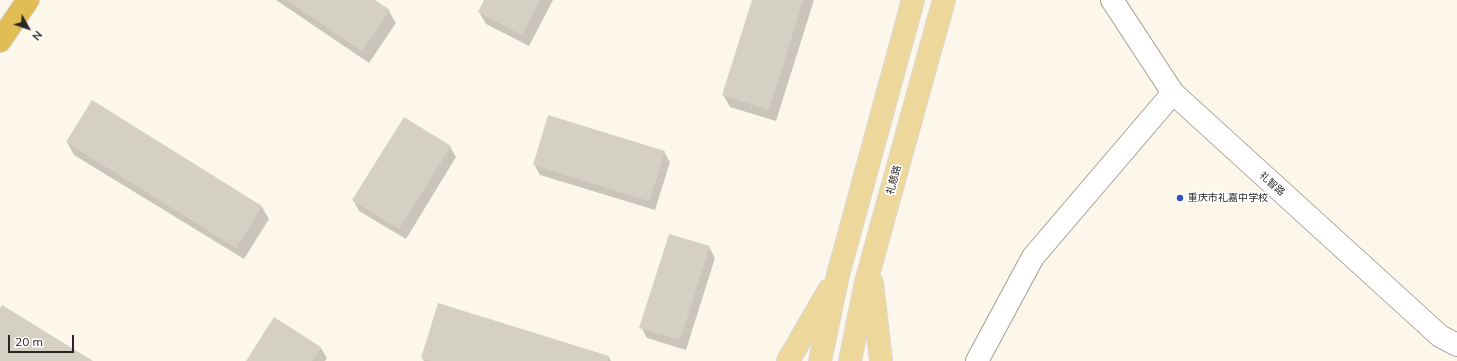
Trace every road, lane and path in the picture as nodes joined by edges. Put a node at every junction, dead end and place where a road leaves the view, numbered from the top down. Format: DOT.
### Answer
graph roads {
  1 [pos="28,0"];
  2 [pos="913,0"];
  3 [pos="944,0"];
  4 [pos="1112,0"];
  5 [pos="0,41"];
  6 [pos="1173,93"];
  7 [pos="870,267"];
  8 [pos="838,275"];
  9 [pos="1457,345"];
  10 [pos="788,361"];
  11 [pos="820,361"];
  12 [pos="850,361"];
  13 [pos="881,361"];
  14 [pos="977,361"];
  1 -- 5 [label="highway"];
  2 -- 8 [label="main road"];
  3 -- 7 [label="main road, 礼慈路"];
  4 -- 6 [label="street, 礼智路"];
  6 -- 9 [label="street, 礼智路"];
  6 -- 14 [label="street"];
  7 -- 12 [label="main road, 礼慈路"];
  7 -- 13 [label="main road"];
  8 -- 10 [label="main road"];
  8 -- 11 [label="main road"];
}
